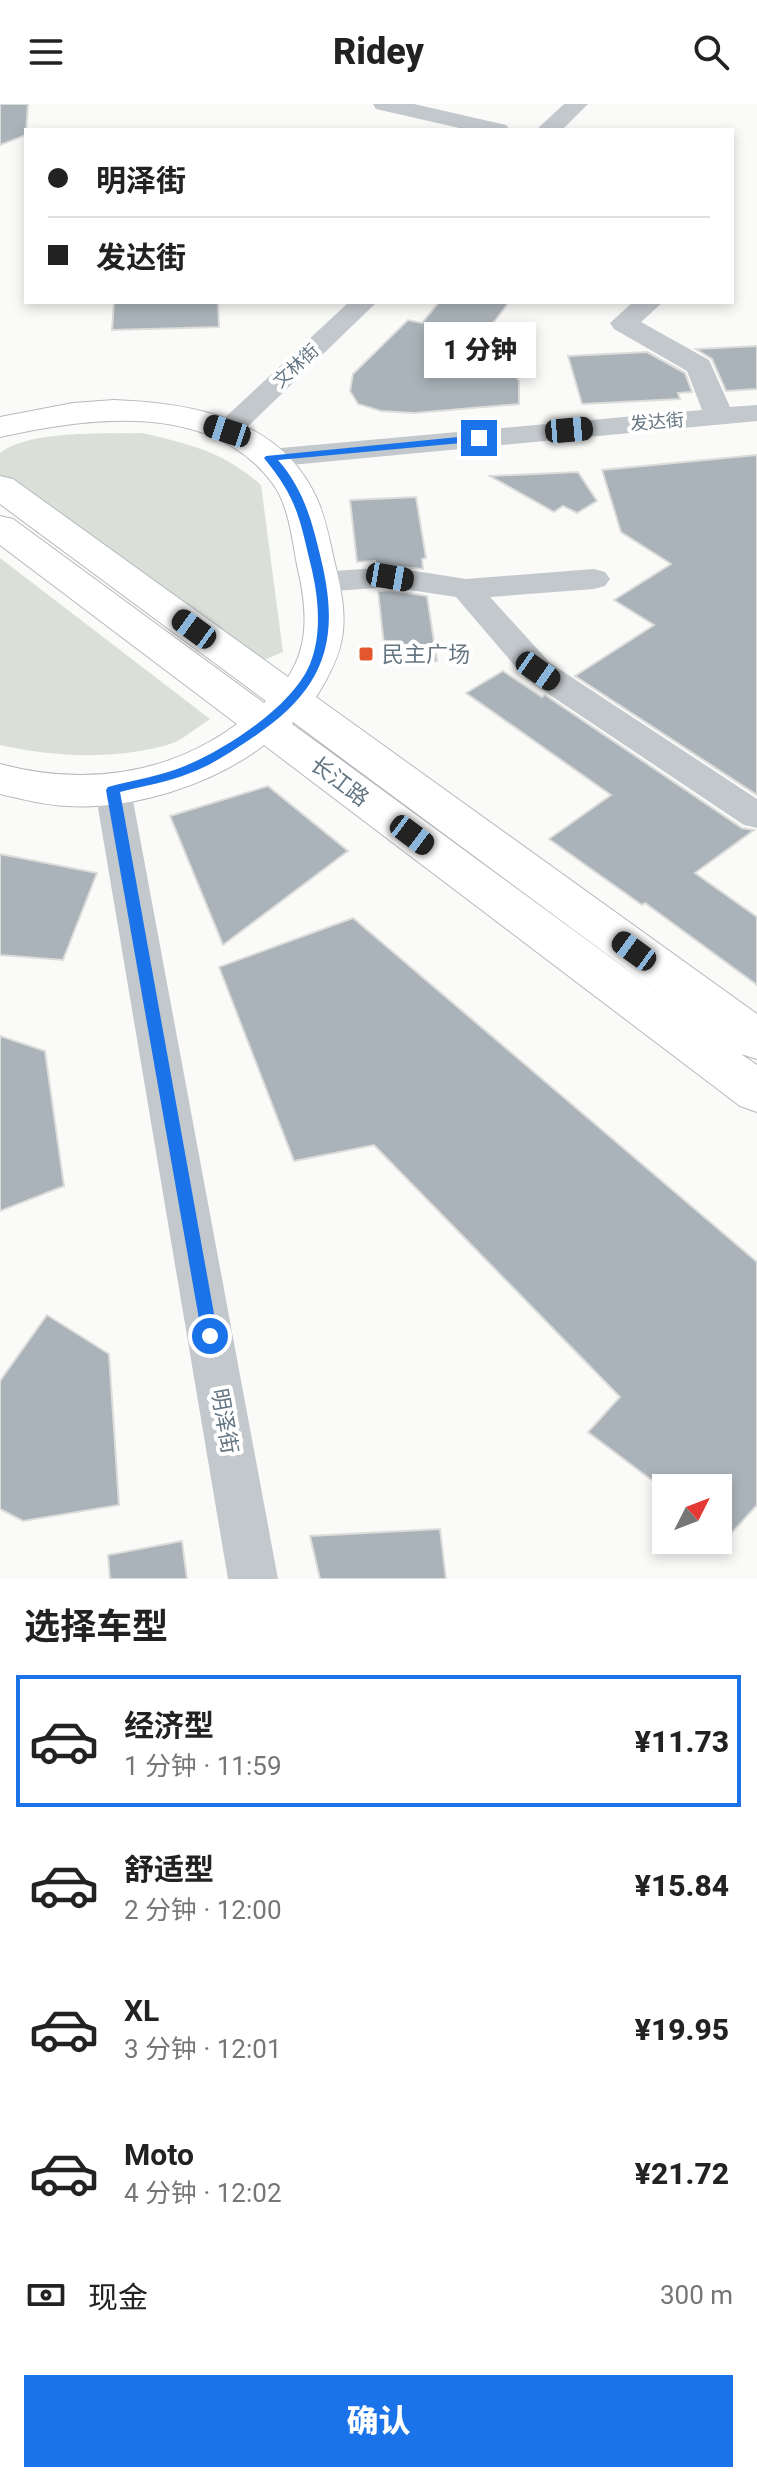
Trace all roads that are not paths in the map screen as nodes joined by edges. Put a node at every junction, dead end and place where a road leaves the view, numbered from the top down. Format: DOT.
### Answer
graph roads {
  1 [pos="384,104"];
  2 [pos="577,104"];
  3 [pos="489,128"];
  4 [pos="550,128"];
  5 [pos="362,304"];
  6 [pos="647,304"];
  7 [pos="757,413"];
  8 [pos="719,416"];
  9 [pos="0,427"];
  10 [pos="227,431"];
  11 [pos="270,458"];
  12 [pos="0,487"];
  13 [pos="0,527"];
  14 [pos="594,579"];
  15 [pos="321,582"];
  16 [pos="466,589"];
  17 [pos="278,712"];
  18 [pos="0,779"];
  19 [pos="113,790"];
  20 [pos="757,816"];
  21 [pos="757,1040"];
  22 [pos="757,1092"];
  23 [pos="253,1579"];
  1 -- 3 [label="street"];
  2 -- 4 [label="street"];
  5 -- 10 [label="street, 文林街"];
  6 -- 8 [label="street"];
  7 -- 8 [label="street, 发达街"];
  8 -- 11 [label="street, 发达街"];
  9 -- 10 [label="main road"];
  10 -- 11 [label="main road"];
  11 -- 15 [label="main road"];
  12 -- 17 [label="main road, 长江路"];
  13 -- 17 [label="main road, 长江路"];
  14 -- 16 [label="street"];
  15 -- 16 [label="street"];
  15 -- 17 [label="main road"];
  16 -- 20 [label="street"];
  17 -- 19 [label="main road"];
  17 -- 21 [label="main road, 长江路"];
  17 -- 22 [label="main road, 长江路"];
  18 -- 19 [label="main road"];
  19 -- 23 [label="street, 明泽街"];
}
